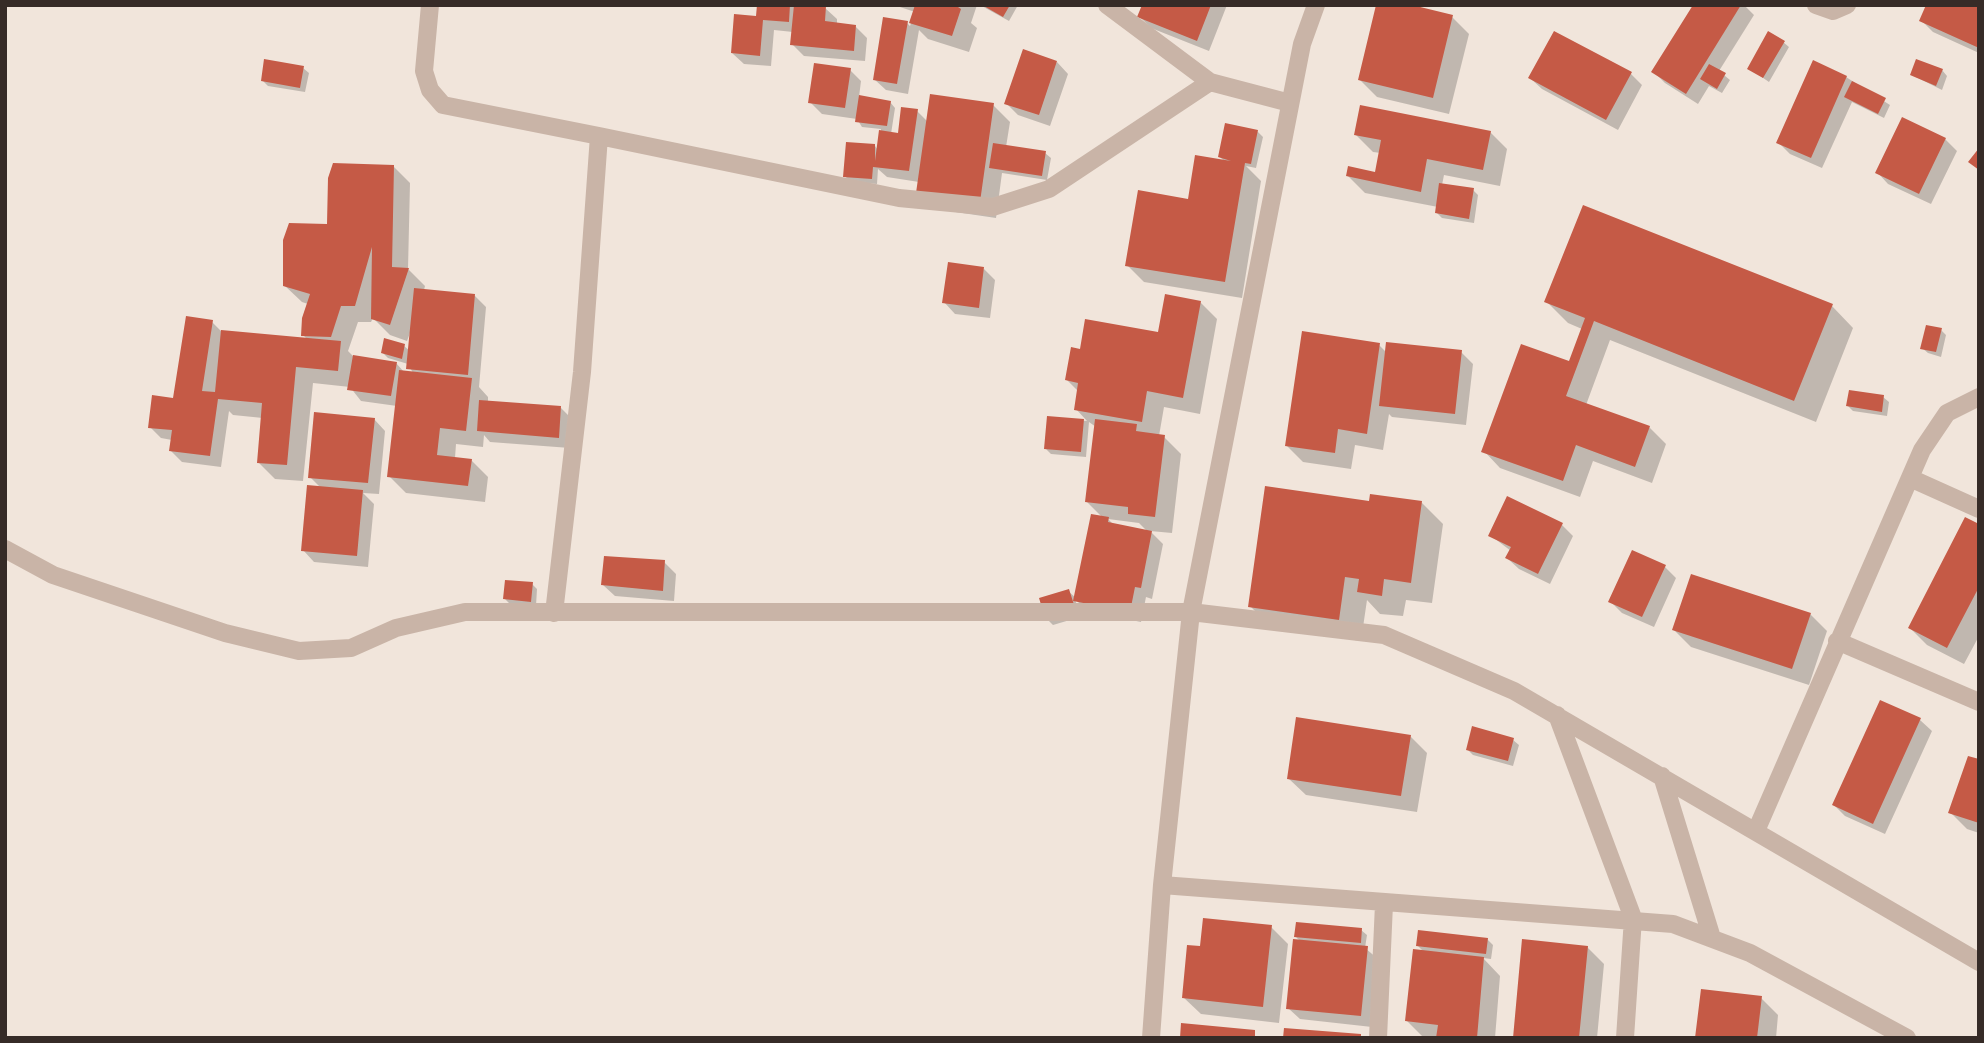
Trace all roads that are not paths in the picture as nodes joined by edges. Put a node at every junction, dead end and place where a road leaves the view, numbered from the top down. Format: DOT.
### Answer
graph roads {
  1 [pos="430,5"];
  2 [pos="1107,5"];
  3 [pos="1316,5"];
  4 [pos="1816,5"];
  5 [pos="1847,5"];
  6 [pos="1210,82"];
  7 [pos="1290,103"];
  8 [pos="599,136"];
  9 [pos="1979,397"];
  10 [pos="1910,478"];
  11 [pos="1979,509"];
  12 [pos="5,549"];
  13 [pos="554,612"];
  14 [pos="1191,612"];
  15 [pos="1837,641"];
  16 [pos="1979,702"];
  17 [pos="1557,715"];
  18 [pos="1662,776"];
  19 [pos="1756,831"];
  20 [pos="1161,884"];
  21 [pos="1384,904"];
  22 [pos="1633,918"];
  23 [pos="1712,938"];
  24 [pos="1979,962"];
  25 [pos="1896,1035"];
  26 [pos="1151,1038"];
  27 [pos="1378,1038"];
  28 [pos="1625,1038"];
  1 -- 8 [label="street"];
  2 -- 6 [label="street"];
  3 -- 7 [label="street"];
  4 -- 5 [label="street"];
  6 -- 7 [label="street"];
  6 -- 8 [label="street"];
  7 -- 14 [label="street"];
  8 -- 13 [label="street"];
  9 -- 10 [label="street"];
  10 -- 11 [label="street"];
  10 -- 15 [label="street"];
  12 -- 13 [label="street"];
  13 -- 14 [label="street"];
  14 -- 17 [label="street"];
  14 -- 20 [label="street"];
  15 -- 16 [label="street"];
  15 -- 19 [label="street"];
  17 -- 18 [label="street"];
  17 -- 22 [label="street"];
  18 -- 19 [label="street"];
  18 -- 23 [label="street"];
  19 -- 24 [label="street"];
  20 -- 21 [label="street"];
  20 -- 26 [label="street"];
  21 -- 22 [label="street"];
  21 -- 27 [label="street"];
  22 -- 23 [label="street"];
  22 -- 28 [label="street"];
  23 -- 25 [label="street"];
}
